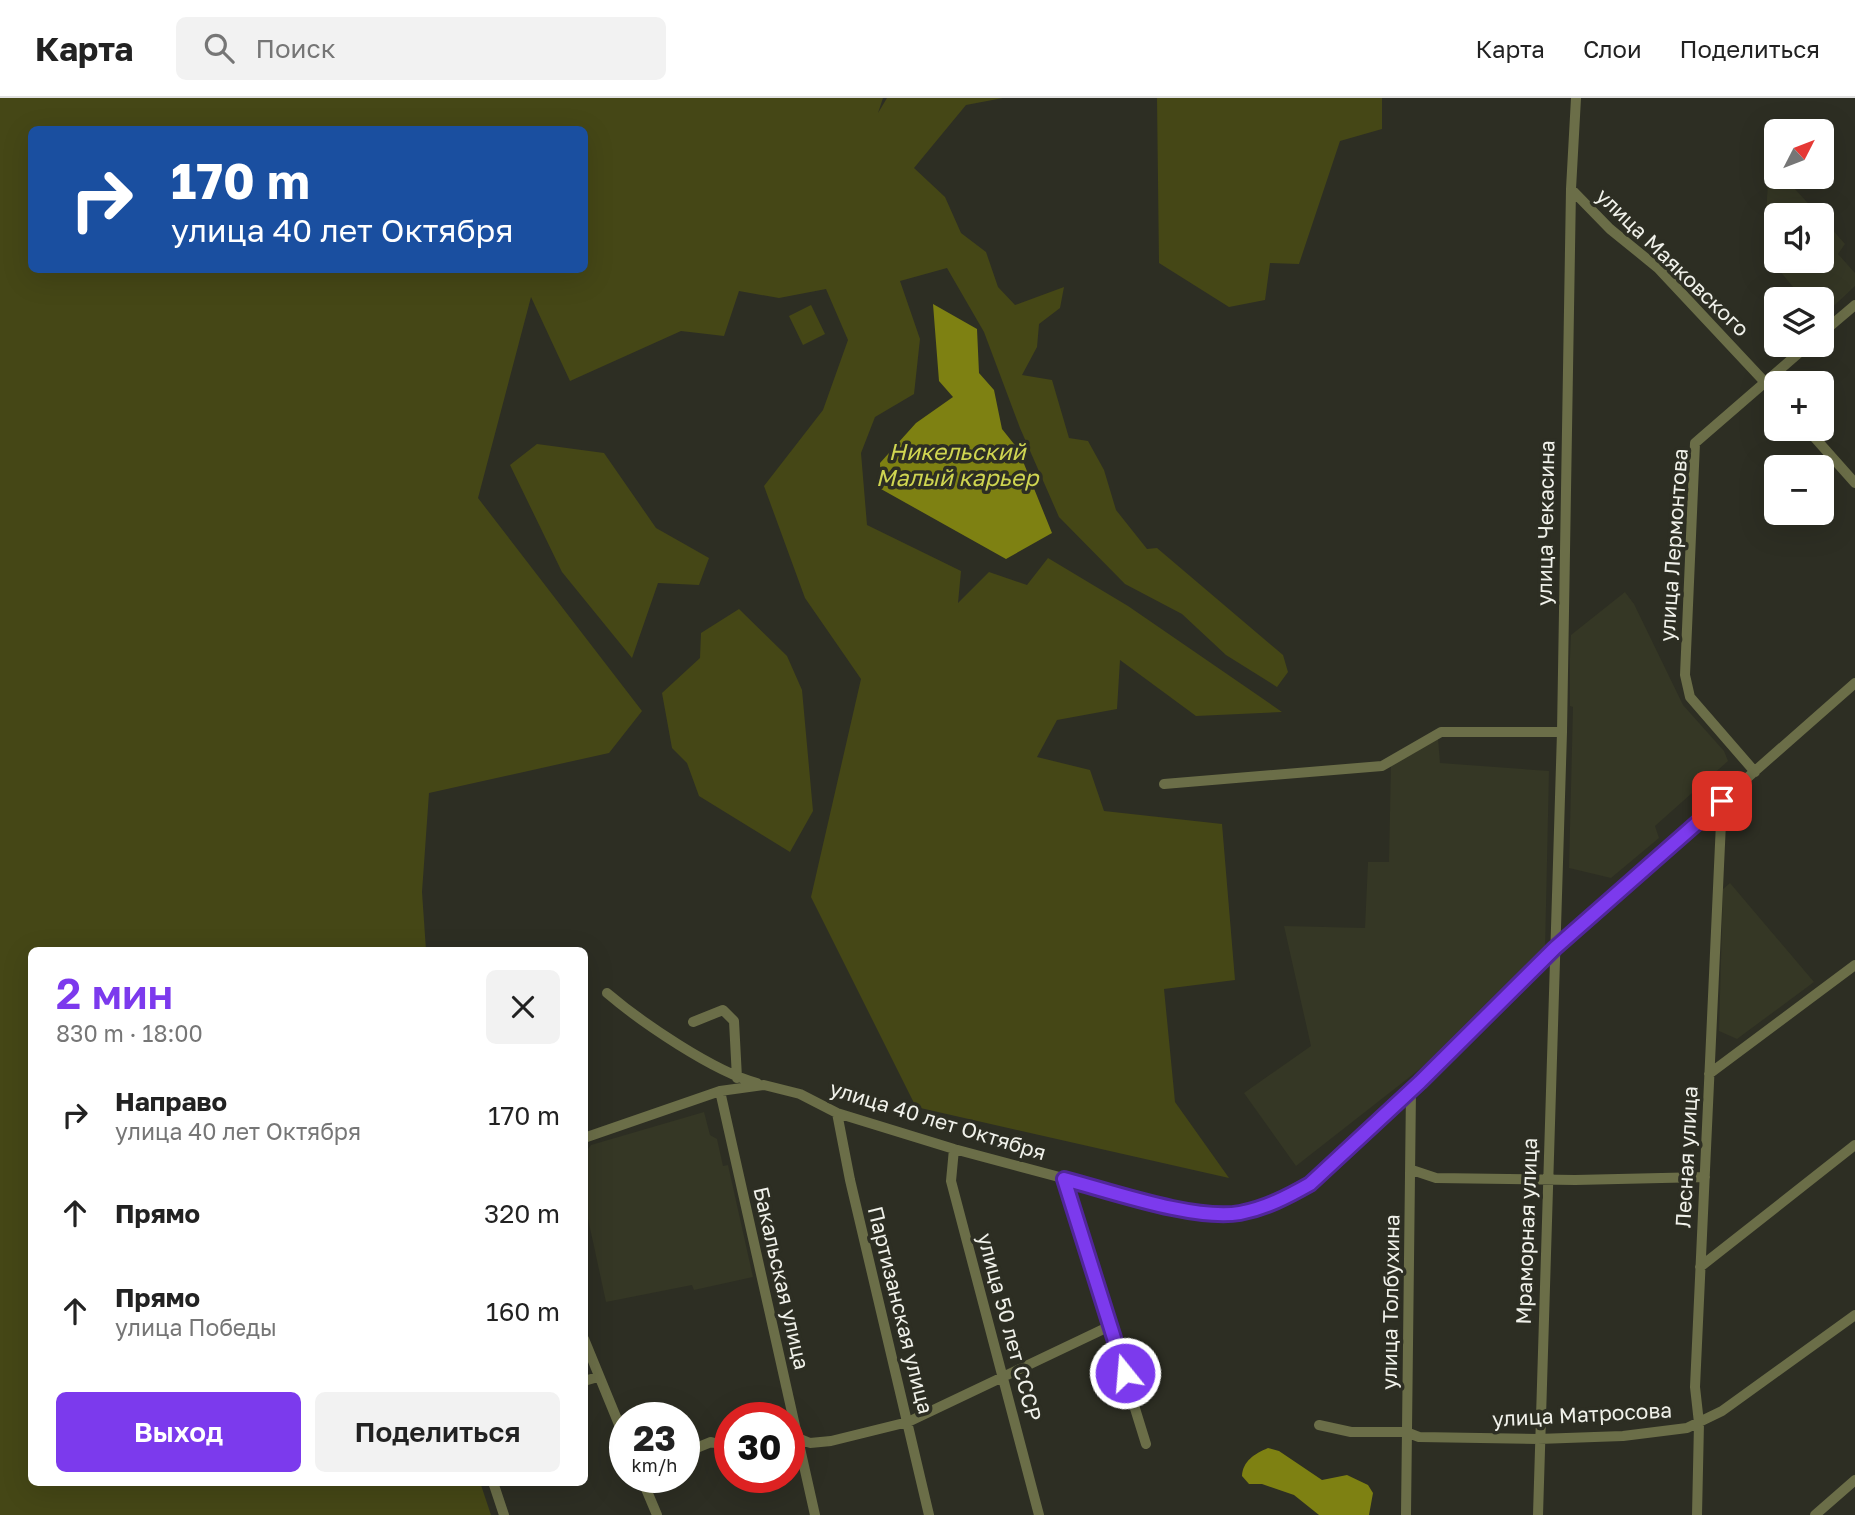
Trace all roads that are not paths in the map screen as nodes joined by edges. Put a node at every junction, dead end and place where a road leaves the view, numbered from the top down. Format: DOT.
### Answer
graph roads {
  1 [pos="1576,98"];
  2 [pos="1571,189"];
  3 [pos="1855,304"];
  4 [pos="1834,322"];
  5 [pos="1794,357"];
  6 [pos="1777,371"];
  7 [pos="1764,380"];
  8 [pos="1764,382"];
  9 [pos="1818,441"];
  10 [pos="1855,483"];
  11 [pos="1855,683"];
  12 [pos="1562,732"];
  13 [pos="1755,772"];
  14 [pos="1164,784"];
  15 [pos="1722,801"];
  16 [pos="1555,948"];
  17 [pos="1855,965"];
  18 [pos="607,993"];
  19 [pos="693,1022"];
  20 [pos="1709,1074"];
  21 [pos="737,1078"];
  22 [pos="764,1085"];
  23 [pos="1411,1090"];
  24 [pos="720,1091"];
  25 [pos="837,1113"];
  26 [pos="588,1137"];
  27 [pos="1855,1145"];
  28 [pos="954,1149"];
  29 [pos="1412,1170"];
  30 [pos="1705,1177"];
  31 [pos="1064,1179"];
  32 [pos="1547,1179"];
  33 [pos="1700,1267"];
  34 [pos="1855,1315"];
  35 [pos="1110,1326"];
  36 [pos="588,1350"];
  37 [pos="1003,1375"];
  38 [pos="598,1377"];
  39 [pos="588,1380"];
  40 [pos="609,1402"];
  41 [pos="786,1402"];
  42 [pos="908,1422"];
  43 [pos="1699,1423"];
  44 [pos="1319,1425"];
  45 [pos="1406,1432"];
  46 [pos="1538,1439"];
  47 [pos="805,1442"];
  48 [pos="1146,1444"];
  49 [pos="805,1479"];
  50 [pos="1855,1480"];
  51 [pos="494,1486"];
  52 [pos="648,1493"];
  53 [pos="504,1515"];
  54 [pos="657,1515"];
  55 [pos="815,1515"];
  56 [pos="929,1515"];
  57 [pos="1039,1515"];
  58 [pos="1406,1515"];
  59 [pos="1538,1515"];
  60 [pos="1697,1515"];
  61 [pos="1815,1515"];
  1 -- 2 [label="street, улица Чекасина"];
  2 -- 7 [label="street, улица Маяковского"];
  2 -- 12 [label="street, улица Чекасина"];
  3 -- 4 [label="street"];
  5 -- 6 [label="street, улица Лермонтова"];
  8 -- 13 [label="street, улица Лермонтова"];
  9 -- 10 [label="street"];
  11 -- 13 [label="street, улица 40 лет Октября"];
  12 -- 14 [label="street"];
  12 -- 16 [label="street, улица Чекасина"];
  13 -- 15 [label="street, улица 40 лет Октября"];
  15 -- 16 [label="street, улица 40 лет Октября"];
  15 -- 20 [label="street, Лесная улица"];
  16 -- 23 [label="street, улица 40 лет Октября"];
  16 -- 32 [label="street, Мраморная улица"];
  17 -- 20 [label="street"];
  18 -- 21 [label="street"];
  19 -- 21 [label="street"];
  20 -- 30 [label="street, Лесная улица"];
  21 -- 22 [label="street"];
  22 -- 24 [label="street, улица 40 лет Октября"];
  22 -- 25 [label="street, улица 40 лет Октября"];
  23 -- 29 [label="street, улица Толбухина"];
  23 -- 31 [label="street, улица 40 лет Октября"];
  24 -- 26 [label="street, улица 40 лет Октября"];
  24 -- 41 [label="street, Бакальская улица"];
  25 -- 28 [label="street, улица 40 лет Октября"];
  25 -- 42 [label="street, Партизанская улица"];
  27 -- 33 [label="street"];
  28 -- 31 [label="street, улица 40 лет Октября"];
  28 -- 37 [label="street, улица 50 лет СССР"];
  29 -- 32 [label="street"];
  29 -- 45 [label="street, улица Толбухина"];
  30 -- 32 [label="street"];
  30 -- 33 [label="street, Лесная улица"];
  31 -- 35 [label="street"];
  32 -- 46 [label="street, Мраморная улица"];
  33 -- 43 [label="street, Лесная улица"];
  34 -- 43 [label="street, улица Матросова"];
  35 -- 37 [label="street"];
  35 -- 48 [label="street"];
  36 -- 38 [label="street"];
  37 -- 42 [label="street"];
  37 -- 57 [label="street, улица 50 лет СССР"];
  38 -- 39 [label="street"];
  38 -- 40 [label="street"];
  42 -- 47 [label="street"];
  42 -- 56 [label="street, Партизанская улица"];
  43 -- 46 [label="street, улица Матросова"];
  43 -- 60 [label="street, Лесная улица"];
  44 -- 45 [label="street, улица Матросова"];
  45 -- 46 [label="street, улица Матросова"];
  45 -- 58 [label="street, улица Толбухина"];
  46 -- 59 [label="street, Мраморная улица"];
  49 -- 55 [label="street, Бакальская улица"];
  50 -- 61 [label="street"];
  51 -- 53 [label="street"];
  52 -- 54 [label="street"];
}
